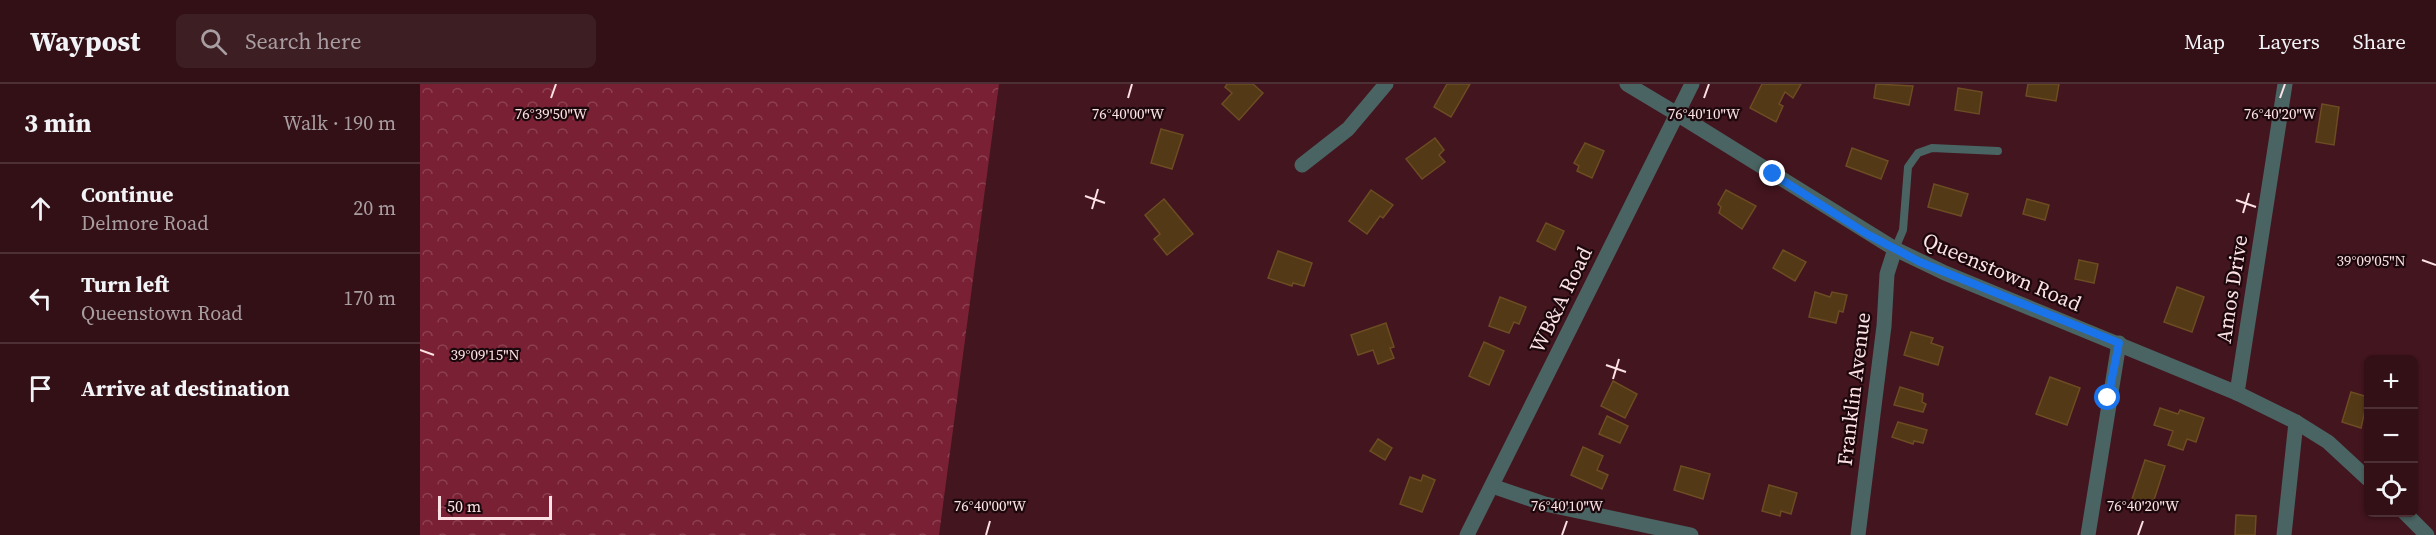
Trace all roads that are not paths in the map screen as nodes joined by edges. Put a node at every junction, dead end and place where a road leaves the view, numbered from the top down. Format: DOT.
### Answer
graph roads {
  1 [pos="1386,84"];
  2 [pos="1627,84"];
  3 [pos="1692,84"];
  4 [pos="2285,84"];
  5 [pos="1677,114"];
  6 [pos="1998,151"];
  7 [pos="1302,165"];
  8 [pos="1895,249"];
  9 [pos="2119,343"];
  10 [pos="2236,393"];
  11 [pos="2296,422"];
  12 [pos="2364,475"];
  13 [pos="1492,486"];
  14 [pos="2408,517"];
  15 [pos="1467,535"];
  16 [pos="1691,535"];
  17 [pos="1858,535"];
  18 [pos="2088,535"];
  19 [pos="2284,535"];
  20 [pos="2427,535"];
  1 -- 7 [label="street"];
  2 -- 5 [label="street, Queenstown Road"];
  3 -- 5 [label="street, WB&A Road"];
  4 -- 10 [label="street, Amos Drive"];
  5 -- 8 [label="street, Queenstown Road"];
  5 -- 13 [label="street, WB&A Road"];
  6 -- 8 [label="lane"];
  8 -- 9 [label="street, Queenstown Road"];
  8 -- 17 [label="street, Franklin Avenue"];
  9 -- 10 [label="street, Queenstown Road"];
  9 -- 18 [label="street"];
  10 -- 11 [label="street, Queenstown Road"];
  11 -- 12 [label="street, Queenstown Road"];
  11 -- 19 [label="street"];
  13 -- 15 [label="street, WB&A Road"];
  13 -- 16 [label="street"];
  14 -- 20 [label="street"];
}
